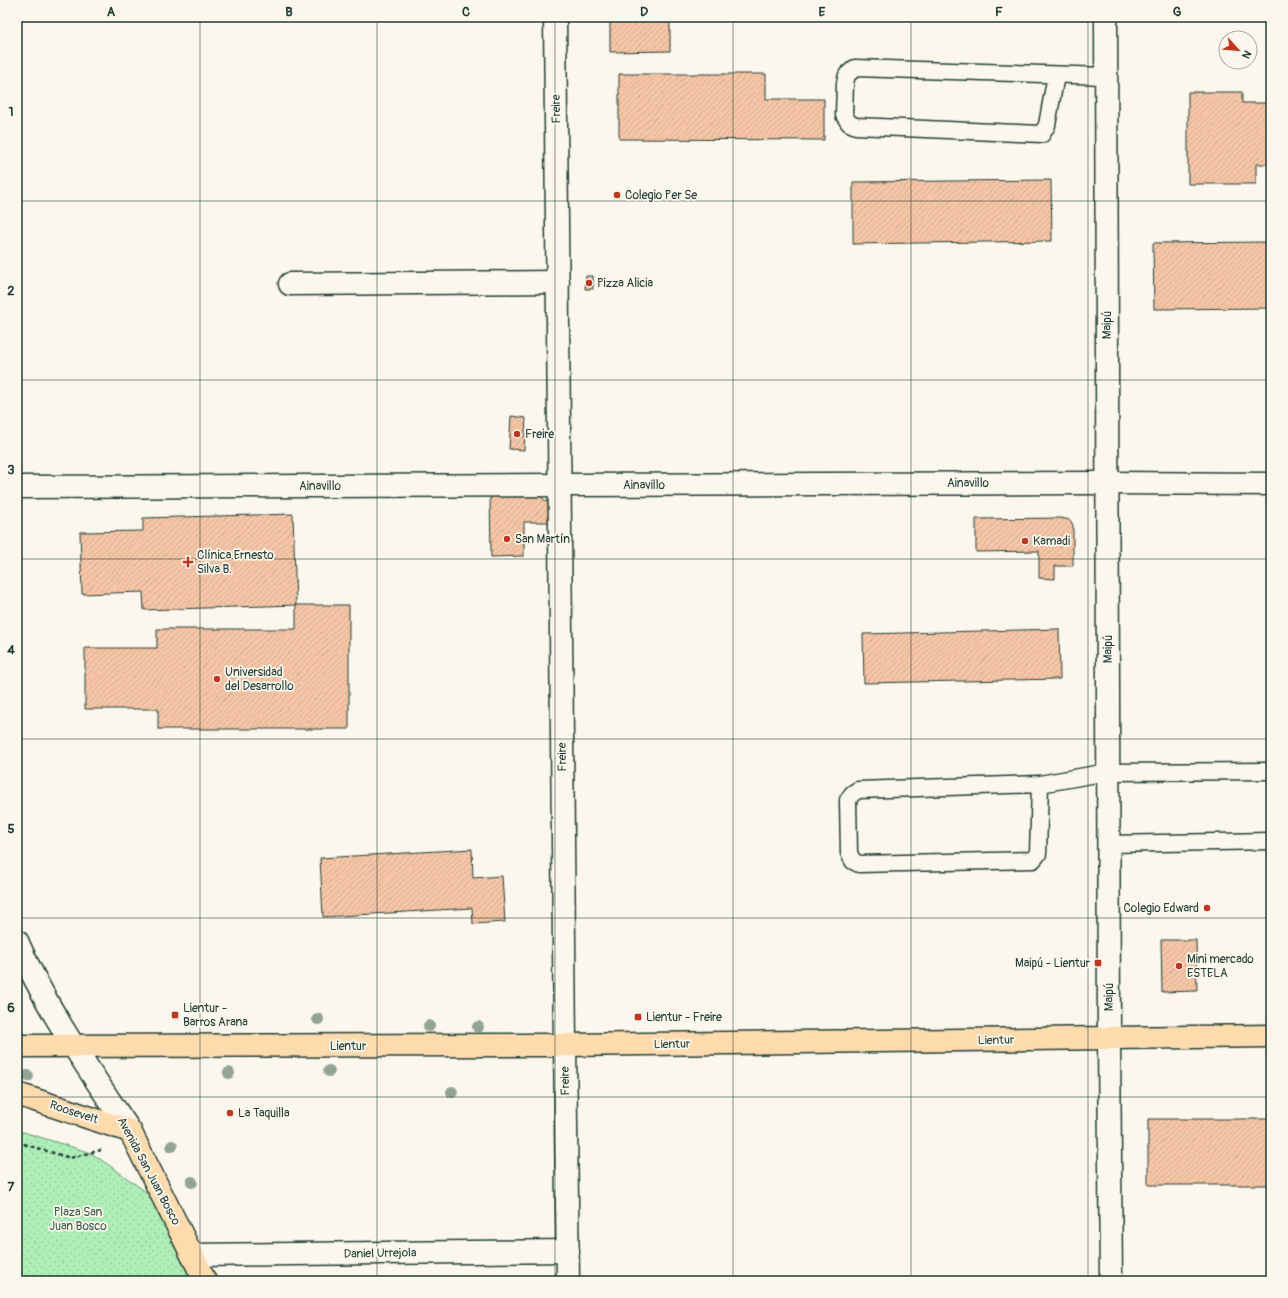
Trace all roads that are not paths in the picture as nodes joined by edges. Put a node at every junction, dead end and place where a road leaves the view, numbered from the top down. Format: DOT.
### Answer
graph roads {
  1 [pos="555,17"];
  2 [pos="1106,17"];
  3 [pos="1056,75"];
  4 [pos="1106,76"];
  5 [pos="558,282"];
  6 [pos="290,284"];
  7 [pos="1108,483"];
  8 [pos="1271,484"];
  9 [pos="559,485"];
  10 [pos="17,487"];
  11 [pos="1271,771"];
  12 [pos="1108,772"];
  13 [pos="1040,784"];
  14 [pos="1271,841"];
  15 [pos="1108,844"];
  16 [pos="17,941"];
  17 [pos="1271,1036"];
  18 [pos="1109,1038"];
  19 [pos="564,1045"];
  20 [pos="17,1046"];
  21 [pos="73,1046"];
  22 [pos="17,1094"];
  23 [pos="130,1131"];
  24 [pos="568,1251"];
  25 [pos="192,1255"];
  26 [pos="205,1281"];
  27 [pos="568,1281"];
  28 [pos="1112,1281"];
  1 -- 5 [label="main road, Freire"];
  2 -- 4 [label="main road, Maipú"];
  3 -- 3 [label="lane"];
  3 -- 4 [label="lane"];
  4 -- 7 [label="main road, Maipú"];
  5 -- 6 [label="main road"];
  5 -- 9 [label="main road, Freire"];
  7 -- 8 [label="main road, Ainavillo"];
  7 -- 9 [label="main road, Ainavillo"];
  7 -- 12 [label="main road, Maipú"];
  9 -- 10 [label="main road, Ainavillo"];
  9 -- 19 [label="main road, Freire"];
  11 -- 12 [label="lane"];
  12 -- 13 [label="lane"];
  12 -- 15 [label="main road, Maipú"];
  13 -- 13 [label="lane"];
  14 -- 15 [label="lane"];
  15 -- 18 [label="main road, Maipú"];
  16 -- 21 [label="main road, Avenida San Juan Bosco"];
  17 -- 18 [label="main road, Lientur"];
  18 -- 19 [label="main road, Lientur"];
  18 -- 28 [label="main road, Maipú"];
  19 -- 21 [label="main road, Lientur"];
  19 -- 24 [label="main road, Freire"];
  20 -- 21 [label="main road"];
  21 -- 23 [label="main road, Avenida San Juan Bosco"];
  22 -- 23 [label="main road, Roosevelt"];
  23 -- 25 [label="main road, Avenida San Juan Bosco"];
  24 -- 25 [label="main road, Daniel Urrejola"];
  24 -- 27 [label="main road, Freire"];
  25 -- 26 [label="main road, Avenida San Juan Bosco"];
}
